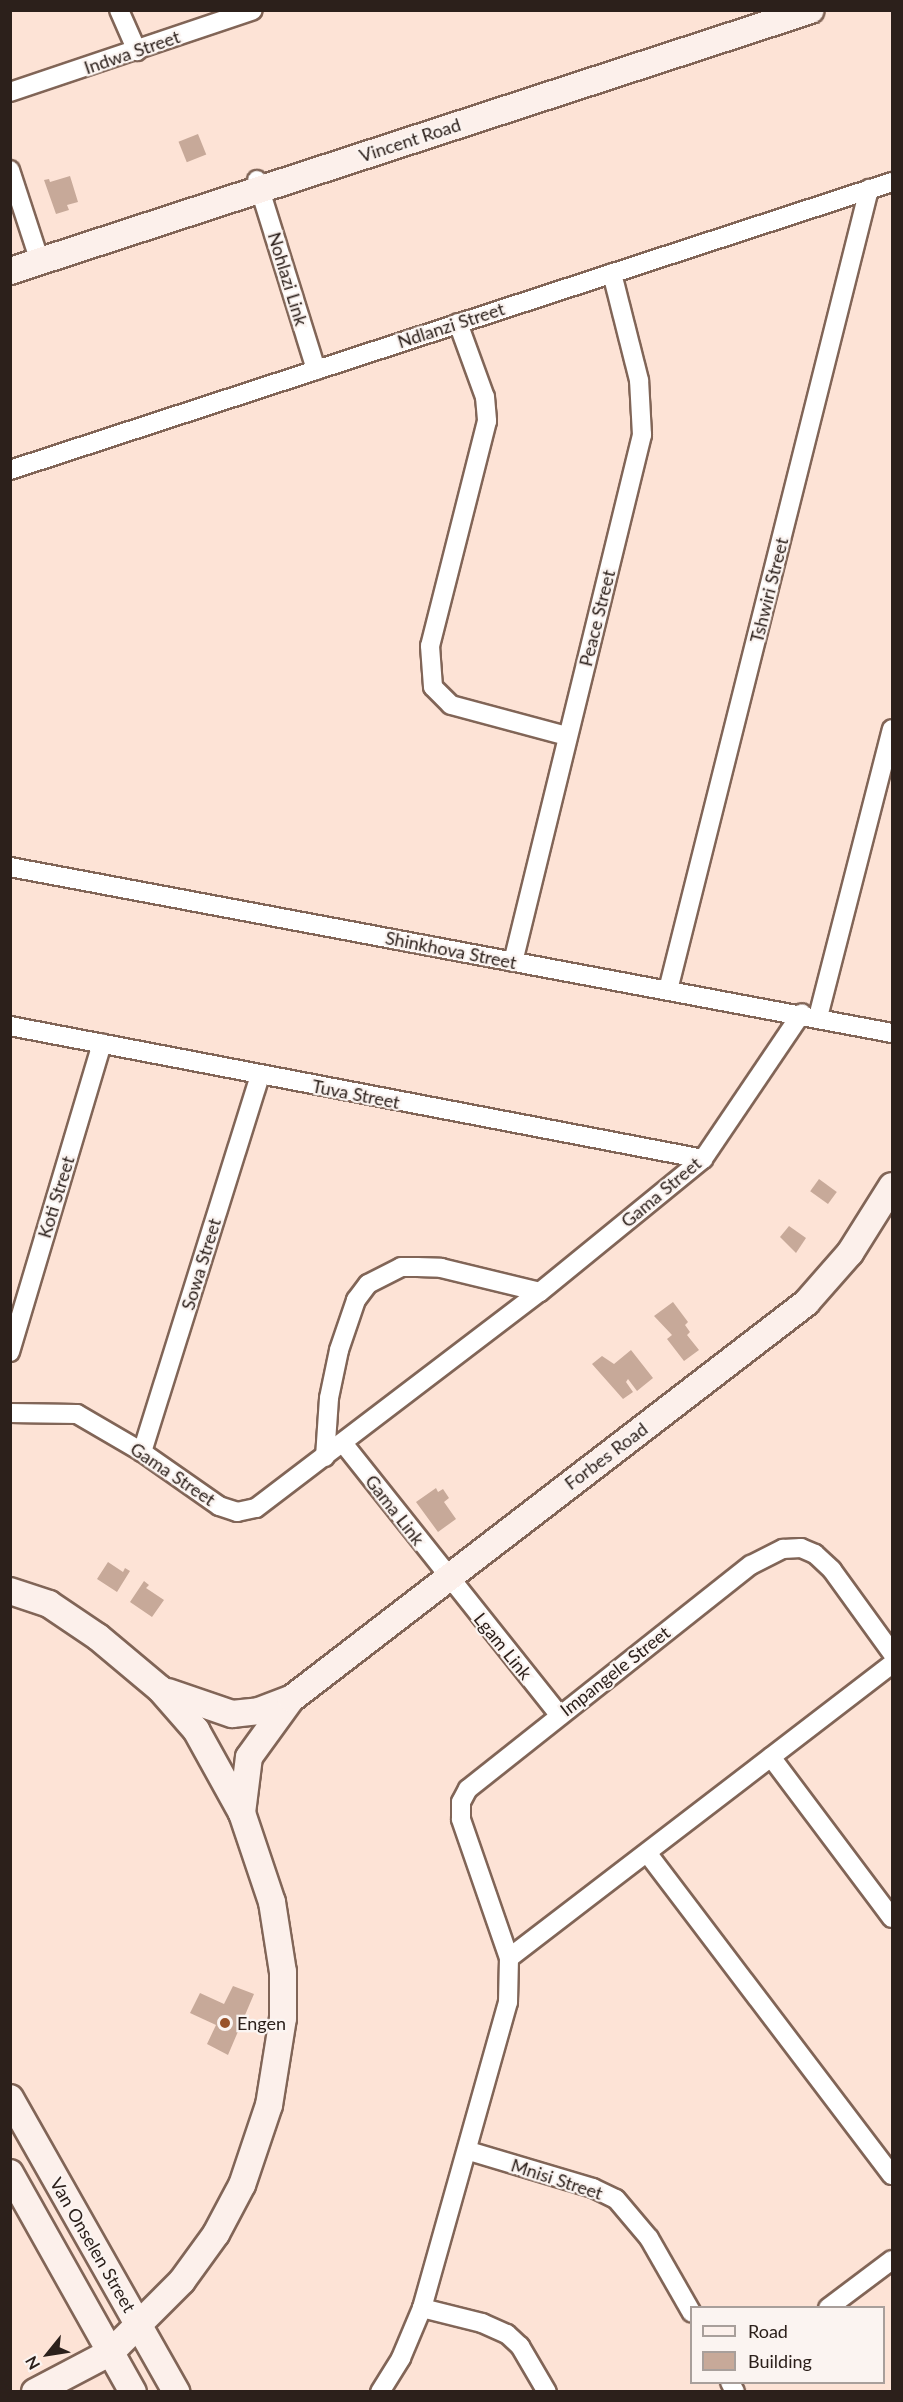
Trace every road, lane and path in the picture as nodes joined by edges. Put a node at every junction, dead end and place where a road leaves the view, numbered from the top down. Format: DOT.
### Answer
graph roads {
  1 [pos="119,10"];
  2 [pos="253,10"];
  3 [pos="777,10"];
  4 [pos="811,10"];
  5 [pos="137,51"];
  6 [pos="10,92"];
  7 [pos="10,170"];
  8 [pos="892,182"];
  9 [pos="258,184"];
  10 [pos="869,189"];
  11 [pos="38,256"];
  12 [pos="10,260"];
  13 [pos="10,271"];
  14 [pos="612,273"];
  15 [pos="458,323"];
  16 [pos="316,370"];
  17 [pos="10,470"];
  18 [pos="892,729"];
  19 [pos="567,736"];
  20 [pos="10,867"];
  21 [pos="513,962"];
  22 [pos="668,990"];
  23 [pos="810,1015"];
  24 [pos="10,1026"];
  25 [pos="892,1033"];
  26 [pos="102,1043"];
  27 [pos="260,1076"];
  28 [pos="703,1159"];
  29 [pos="892,1186"];
  30 [pos="540,1292"];
  31 [pos="10,1352"];
  32 [pos="10,1413"];
  33 [pos="343,1443"];
  34 [pos="142,1452"];
  35 [pos="325,1457"];
  36 [pos="448,1577"];
  37 [pos="10,1591"];
  38 [pos="892,1653"];
  39 [pos="892,1664"];
  40 [pos="160,1689"];
  41 [pos="291,1699"];
  42 [pos="559,1715"];
  43 [pos="771,1757"];
  44 [pos="242,1813"];
  45 [pos="648,1854"];
  46 [pos="892,1918"];
  47 [pos="509,1958"];
  48 [pos="10,2098"];
  49 [pos="469,2151"];
  50 [pos="10,2173"];
  51 [pos="892,2175"];
  52 [pos="892,2260"];
  53 [pos="829,2306"];
  54 [pos="422,2308"];
  55 [pos="690,2310"];
  56 [pos="139,2326"];
  57 [pos="111,2352"];
  58 [pos="35,2391"];
  59 [pos="133,2391"];
  60 [pos="176,2391"];
  61 [pos="380,2391"];
  62 [pos="547,2391"];
  1 -- 5 [label="street"];
  2 -- 5 [label="street, Indwa Street"];
  3 -- 9 [label="street, Vincent Road"];
  4 -- 9 [label="street, Vincent Road"];
  5 -- 6 [label="street, Indwa Street"];
  7 -- 11 [label="street"];
  8 -- 10 [label="street, Ndlanzi Street"];
  9 -- 11 [label="street, Vincent Road"];
  9 -- 16 [label="street, Nohlazi Link"];
  10 -- 14 [label="street, Ndlanzi Street"];
  10 -- 22 [label="street, Tshwiri Street"];
  11 -- 12 [label="street, Vincent Road"];
  11 -- 13 [label="street, Vincent Road"];
  14 -- 15 [label="street, Ndlanzi Street"];
  14 -- 19 [label="street, Peace Street"];
  15 -- 16 [label="street, Ndlanzi Street"];
  15 -- 19 [label="street"];
  16 -- 17 [label="street, Ndlanzi Street"];
  18 -- 23 [label="street, Gama Street"];
  19 -- 21 [label="street, Peace Street"];
  20 -- 21 [label="street, Shinkhova Street"];
  21 -- 22 [label="street, Shinkhova Street"];
  22 -- 23 [label="street, Shinkhova Street"];
  23 -- 25 [label="street, Shinkhova Street"];
  23 -- 28 [label="street, Gama Street"];
  24 -- 26 [label="street, Tuva Street"];
  26 -- 27 [label="street, Tuva Street"];
  26 -- 31 [label="street, Koti Street"];
  27 -- 28 [label="street, Tuva Street"];
  27 -- 34 [label="street, Sowa Street"];
  28 -- 30 [label="street, Gama Street"];
  29 -- 36 [label="street, Forbes Road"];
  30 -- 33 [label="street, Gama Street"];
  30 -- 35 [label="street"];
  32 -- 34 [label="street, Gama Street"];
  33 -- 35 [label="street, Gama Street"];
  33 -- 36 [label="street, Gama Link"];
  34 -- 35 [label="street, Gama Street"];
  36 -- 41 [label="street, Forbes Road"];
  36 -- 42 [label="street, Lgam Link"];
  37 -- 40 [label="street"];
  38 -- 42 [label="street, Impangele Street"];
  39 -- 43 [label="street"];
  40 -- 41 [label="street, Forbes Road"];
  40 -- 44 [label="street"];
  41 -- 44 [label="street, Forbes Road"];
  42 -- 47 [label="street, Impangele Street"];
  43 -- 45 [label="street"];
  43 -- 46 [label="street"];
  44 -- 56 [label="street"];
  45 -- 47 [label="street"];
  45 -- 51 [label="street"];
  47 -- 49 [label="street"];
  48 -- 56 [label="street, Van Onselen Street"];
  49 -- 54 [label="street"];
  49 -- 55 [label="street, Mnisi Street"];
  50 -- 57 [label="street, Van Onselen Street"];
  52 -- 53 [label="street"];
  54 -- 61 [label="street"];
  54 -- 62 [label="street"];
  56 -- 57 [label="street"];
  56 -- 60 [label="street, Van Onselen Street"];
  57 -- 58 [label="street"];
  57 -- 59 [label="street, Van Onselen Street"];
}
